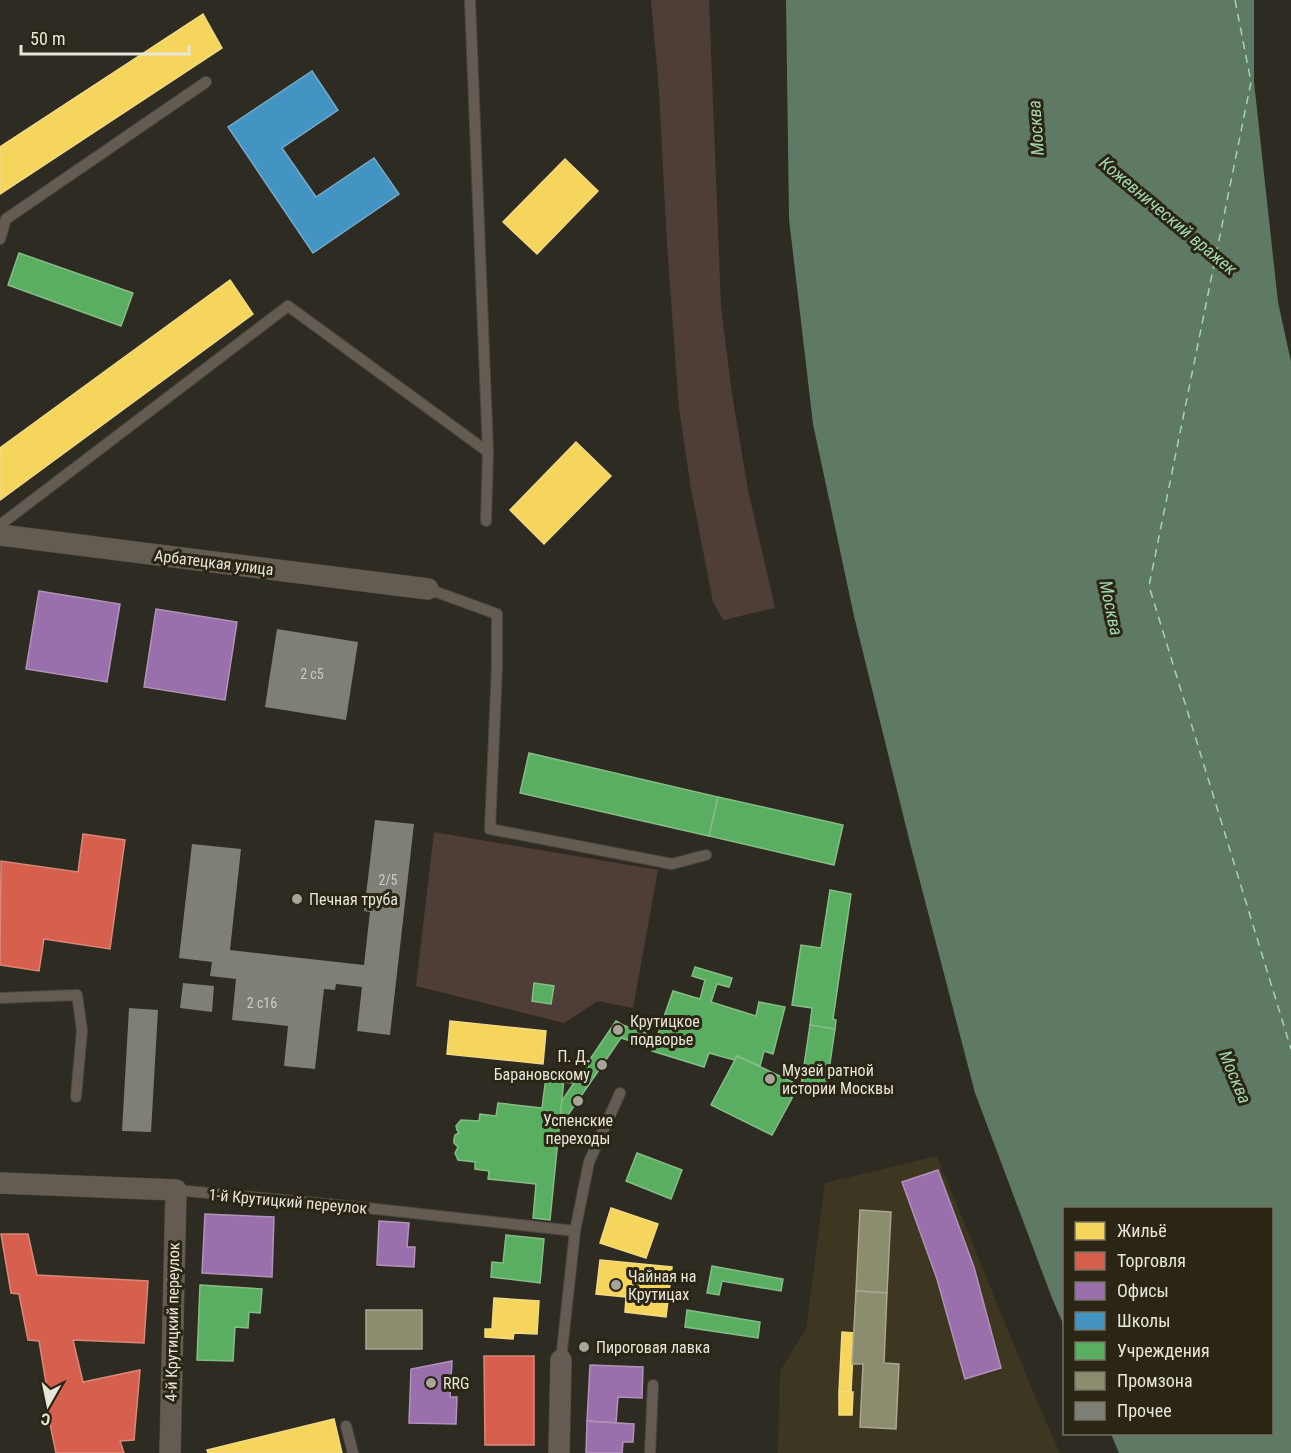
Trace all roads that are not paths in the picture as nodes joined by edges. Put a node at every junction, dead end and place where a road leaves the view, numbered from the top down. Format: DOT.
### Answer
graph roads {
  1 [pos="470,0"];
  2 [pos="206,82"];
  3 [pos="0,239"];
  4 [pos="488,452"];
  5 [pos="486,521"];
  6 [pos="0,525"];
  7 [pos="0,535"];
  8 [pos="428,589"];
  9 [pos="706,855"];
  10 [pos="0,998"];
  11 [pos="620,1093"];
  12 [pos="76,1097"];
  13 [pos="0,1183"];
  14 [pos="176,1190"];
  15 [pos="575,1231"];
  16 [pos="561,1360"];
  17 [pos="653,1385"];
  18 [pos="346,1426"];
  19 [pos="170,1453"];
  20 [pos="353,1453"];
  21 [pos="559,1453"];
  22 [pos="650,1453"];
  1 -- 4 [label="lane"];
  2 -- 3 [label="lane"];
  4 -- 5 [label="lane"];
  4 -- 6 [label="lane"];
  7 -- 8 [label="street, Арбатецкая улица"];
  8 -- 9 [label="lane"];
  10 -- 12 [label="lane"];
  11 -- 15 [label="lane"];
  13 -- 14 [label="street, 1-й Крутицкий переулок"];
  14 -- 15 [label="lane, 1-й Крутицкий переулок"];
  14 -- 19 [label="street, 4-й Крутицкий переулок"];
  15 -- 16 [label="lane"];
  16 -- 21 [label="street"];
  17 -- 22 [label="lane"];
  18 -- 20 [label="lane"];
}
